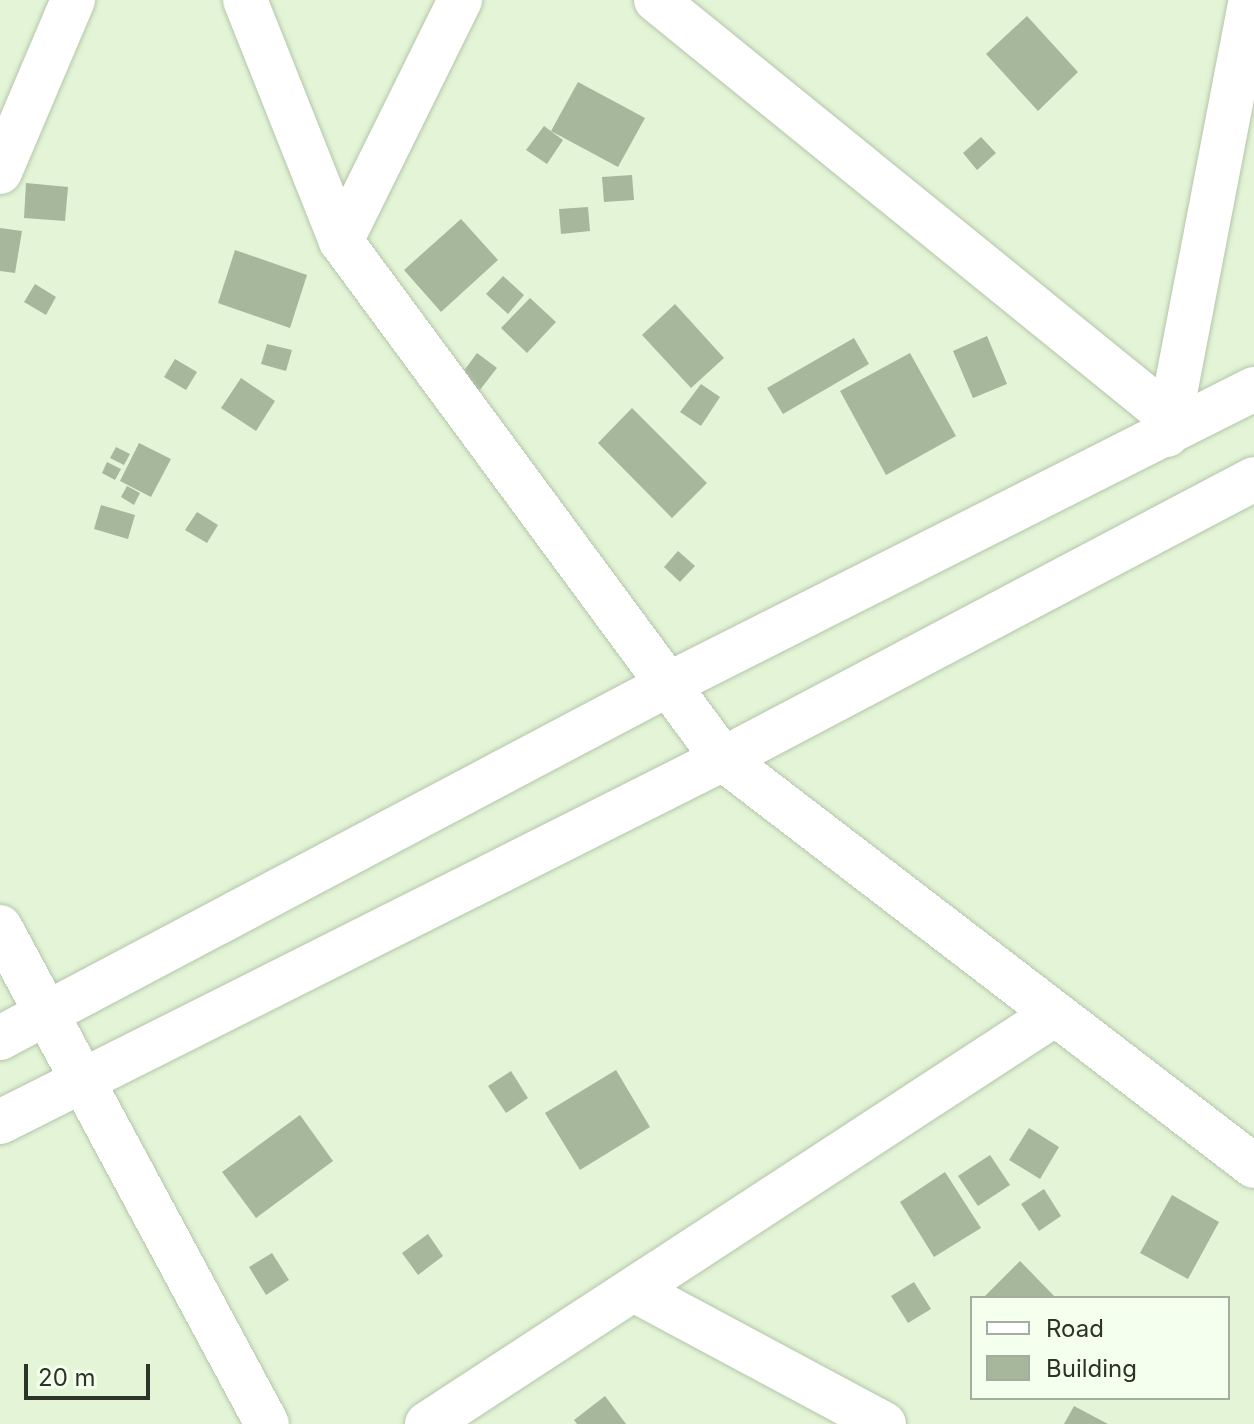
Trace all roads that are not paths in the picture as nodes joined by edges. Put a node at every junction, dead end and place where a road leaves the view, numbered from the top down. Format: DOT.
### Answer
graph roads {
  1 [pos="73,0"];
  2 [pos="245,0"];
  3 [pos="460,0"];
  4 [pos="656,0"];
  5 [pos="1251,0"];
  6 [pos="0,172"];
  7 [pos="341,241"];
  8 [pos="1254,389"];
  9 [pos="1169,427"];
  10 [pos="1254,479"];
  11 [pos="671,683"];
  12 [pos="723,759"];
  13 [pos="0,927"];
  14 [pos="47,1014"];
  15 [pos="1055,1014"];
  16 [pos="0,1038"];
  17 [pos="82,1079"];
  18 [pos="0,1122"];
  19 [pos="1254,1166"];
  20 [pos="638,1292"];
  21 [pos="267,1424"];
  22 [pos="427,1424"];
  23 [pos="884,1424"];
  1 -- 6 [label="street"];
  2 -- 7 [label="street"];
  3 -- 7 [label="street"];
  4 -- 9 [label="street"];
  5 -- 9 [label="street"];
  7 -- 11 [label="street"];
  8 -- 9 [label="street"];
  9 -- 11 [label="street"];
  10 -- 12 [label="street"];
  11 -- 12 [label="street"];
  11 -- 14 [label="street"];
  12 -- 15 [label="street"];
  12 -- 17 [label="street"];
  13 -- 14 [label="street"];
  14 -- 16 [label="street"];
  14 -- 17 [label="street"];
  15 -- 19 [label="street"];
  15 -- 20 [label="street"];
  17 -- 18 [label="street"];
  17 -- 21 [label="street"];
  20 -- 22 [label="street"];
  20 -- 23 [label="street"];
}
